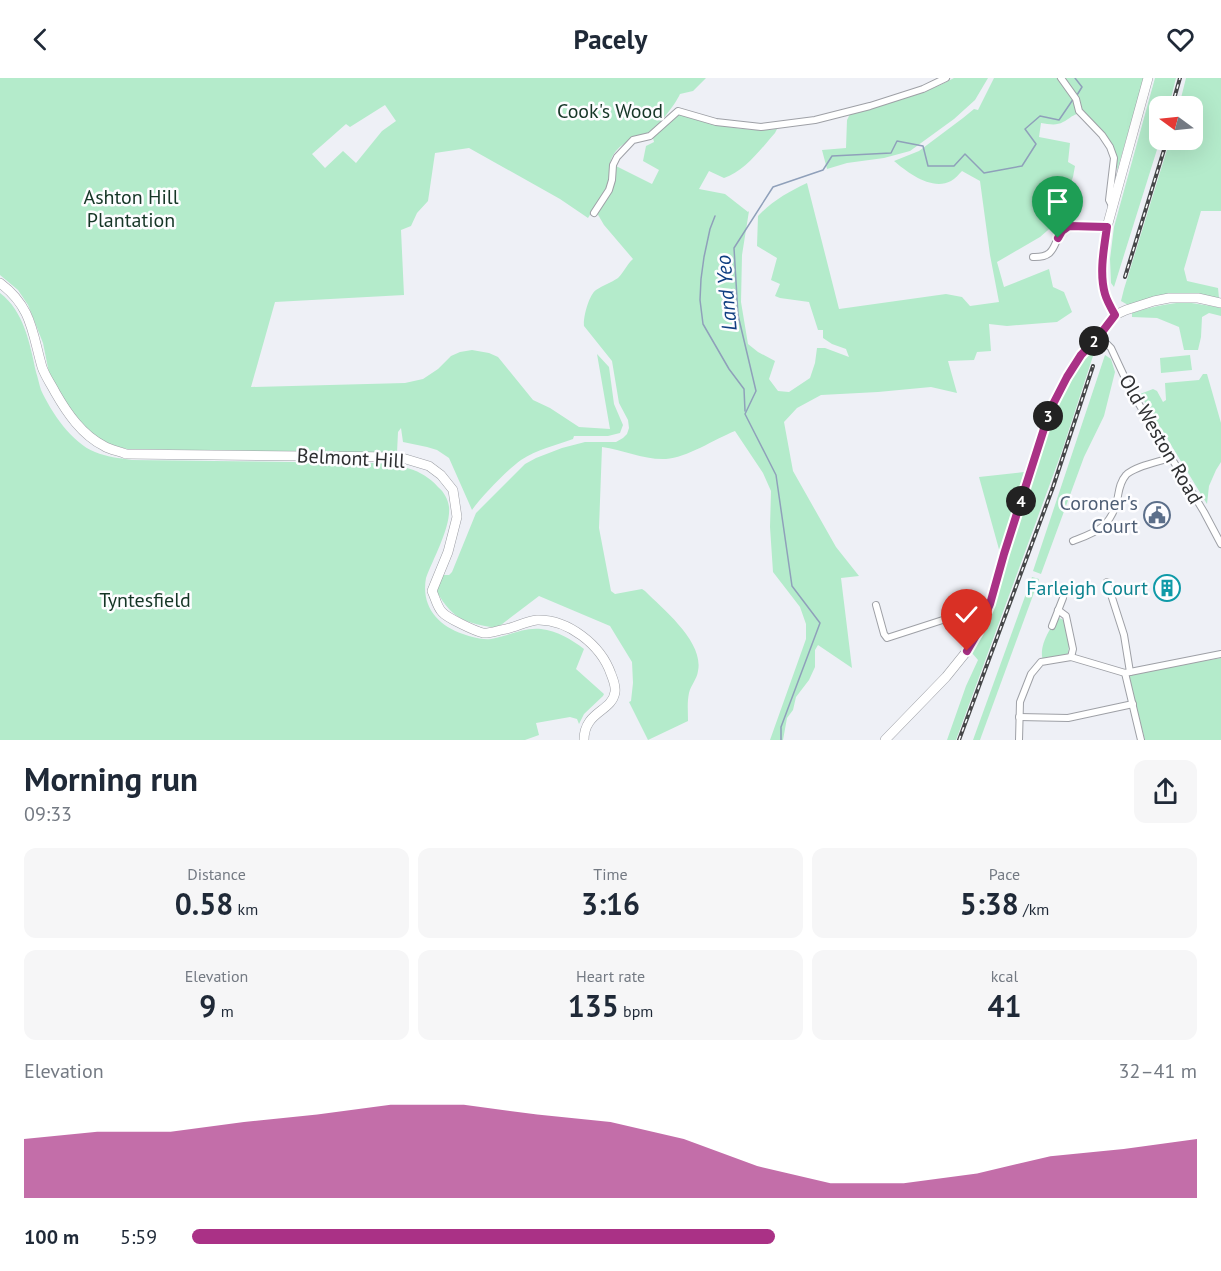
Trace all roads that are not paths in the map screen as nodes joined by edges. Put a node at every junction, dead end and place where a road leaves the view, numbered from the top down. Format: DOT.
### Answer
graph roads {
  1 [pos="946,78"];
  2 [pos="1061,78"];
  3 [pos="1148,78"];
  4 [pos="1113,206"];
  5 [pos="594,213"];
  6 [pos="1107,227"];
  7 [pos="1033,257"];
  8 [pos="0,283"];
  9 [pos="1221,303"];
  10 [pos="1115,315"];
  11 [pos="1099,336"];
  12 [pos="1170,458"];
  13 [pos="1073,541"];
  14 [pos="1221,544"];
  15 [pos="1107,582"];
  16 [pos="1063,598"];
  17 [pos="990,604"];
  18 [pos="876,605"];
  19 [pos="1058,610"];
  20 [pos="1052,626"];
  21 [pos="1221,654"];
  22 [pos="1071,657"];
  23 [pos="1128,673"];
  24 [pos="1133,704"];
  25 [pos="1019,717"];
  26 [pos="584,740"];
  27 [pos="885,740"];
  28 [pos="1019,740"];
  29 [pos="1141,740"];
  1 -- 5 [label="street"];
  2 -- 4 [label="street"];
  3 -- 4 [label="main road"];
  4 -- 6 [label="main road"];
  6 -- 7 [label="street"];
  6 -- 10 [label="main road"];
  8 -- 26 [label="main road, Belmont Hill"];
  9 -- 10 [label="main road"];
  10 -- 11 [label="main road"];
  11 -- 12 [label="street, Old Weston Road"];
  11 -- 17 [label="main road"];
  12 -- 13 [label="street"];
  12 -- 14 [label="street, Old Weston Road"];
  15 -- 23 [label="street"];
  16 -- 19 [label="street"];
  17 -- 18 [label="street"];
  17 -- 27 [label="main road"];
  19 -- 20 [label="street"];
  19 -- 22 [label="street"];
  21 -- 23 [label="street"];
  22 -- 23 [label="street"];
  22 -- 25 [label="street"];
  23 -- 24 [label="street"];
  24 -- 25 [label="street"];
  24 -- 29 [label="street"];
  25 -- 28 [label="street"];
}
